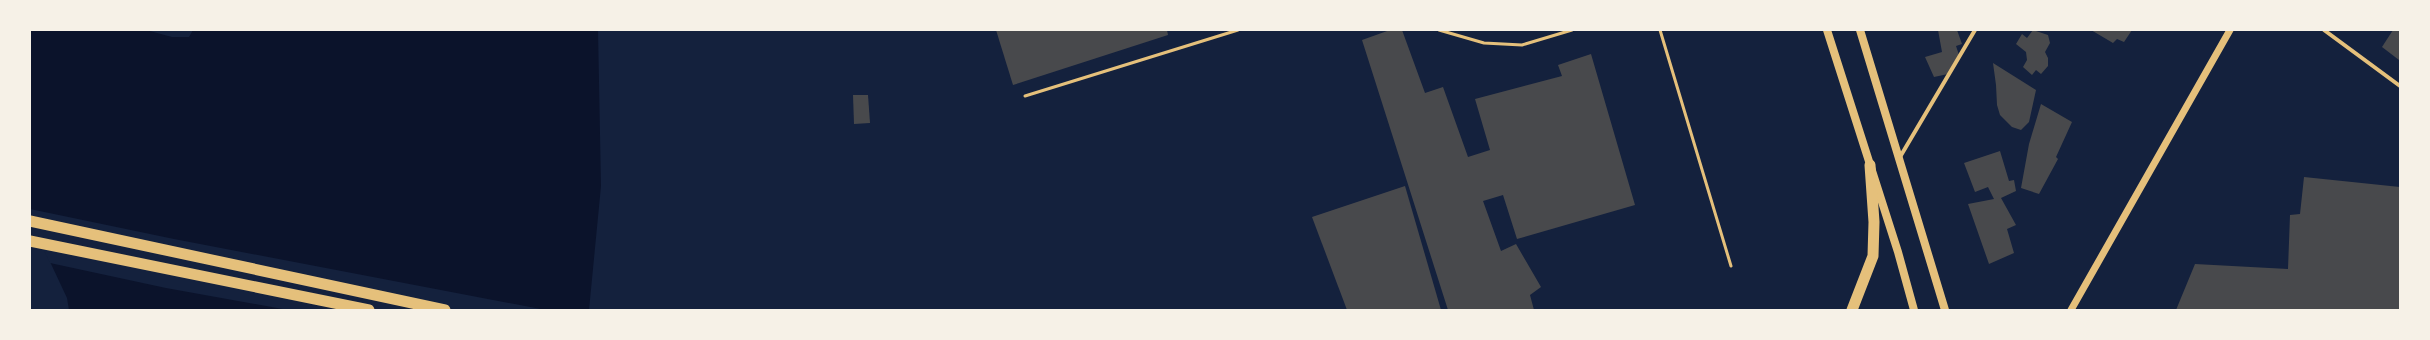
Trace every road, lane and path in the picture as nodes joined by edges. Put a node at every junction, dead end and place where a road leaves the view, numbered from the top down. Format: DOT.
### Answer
graph roads {
  1 [pos="1238,30"];
  2 [pos="1439,30"];
  3 [pos="1572,30"];
  4 [pos="1660,30"];
  5 [pos="1827,30"];
  6 [pos="1860,30"];
  7 [pos="1975,30"];
  8 [pos="2230,30"];
  9 [pos="2324,30"];
  10 [pos="2400,86"];
  11 [pos="1025,96"];
  12 [pos="1899,158"];
  13 [pos="1870,165"];
  14 [pos="30,221"];
  15 [pos="30,242"];
  16 [pos="1730,266"];
  17 [pos="369,310"];
  18 [pos="445,310"];
  19 [pos="1852,310"];
  20 [pos="1914,310"];
  21 [pos="1946,310"];
  22 [pos="2071,310"];
  1 -- 11 [label="lane"];
  2 -- 3 [label="lane"];
  4 -- 16 [label="lane"];
  5 -- 13 [label="main road"];
  6 -- 12 [label="main road"];
  7 -- 12 [label="street"];
  8 -- 22 [label="street"];
  9 -- 10 [label="street"];
  12 -- 21 [label="main road"];
  13 -- 19 [label="highway"];
  13 -- 20 [label="main road"];
  14 -- 18 [label="highway"];
  15 -- 17 [label="highway"];
}
